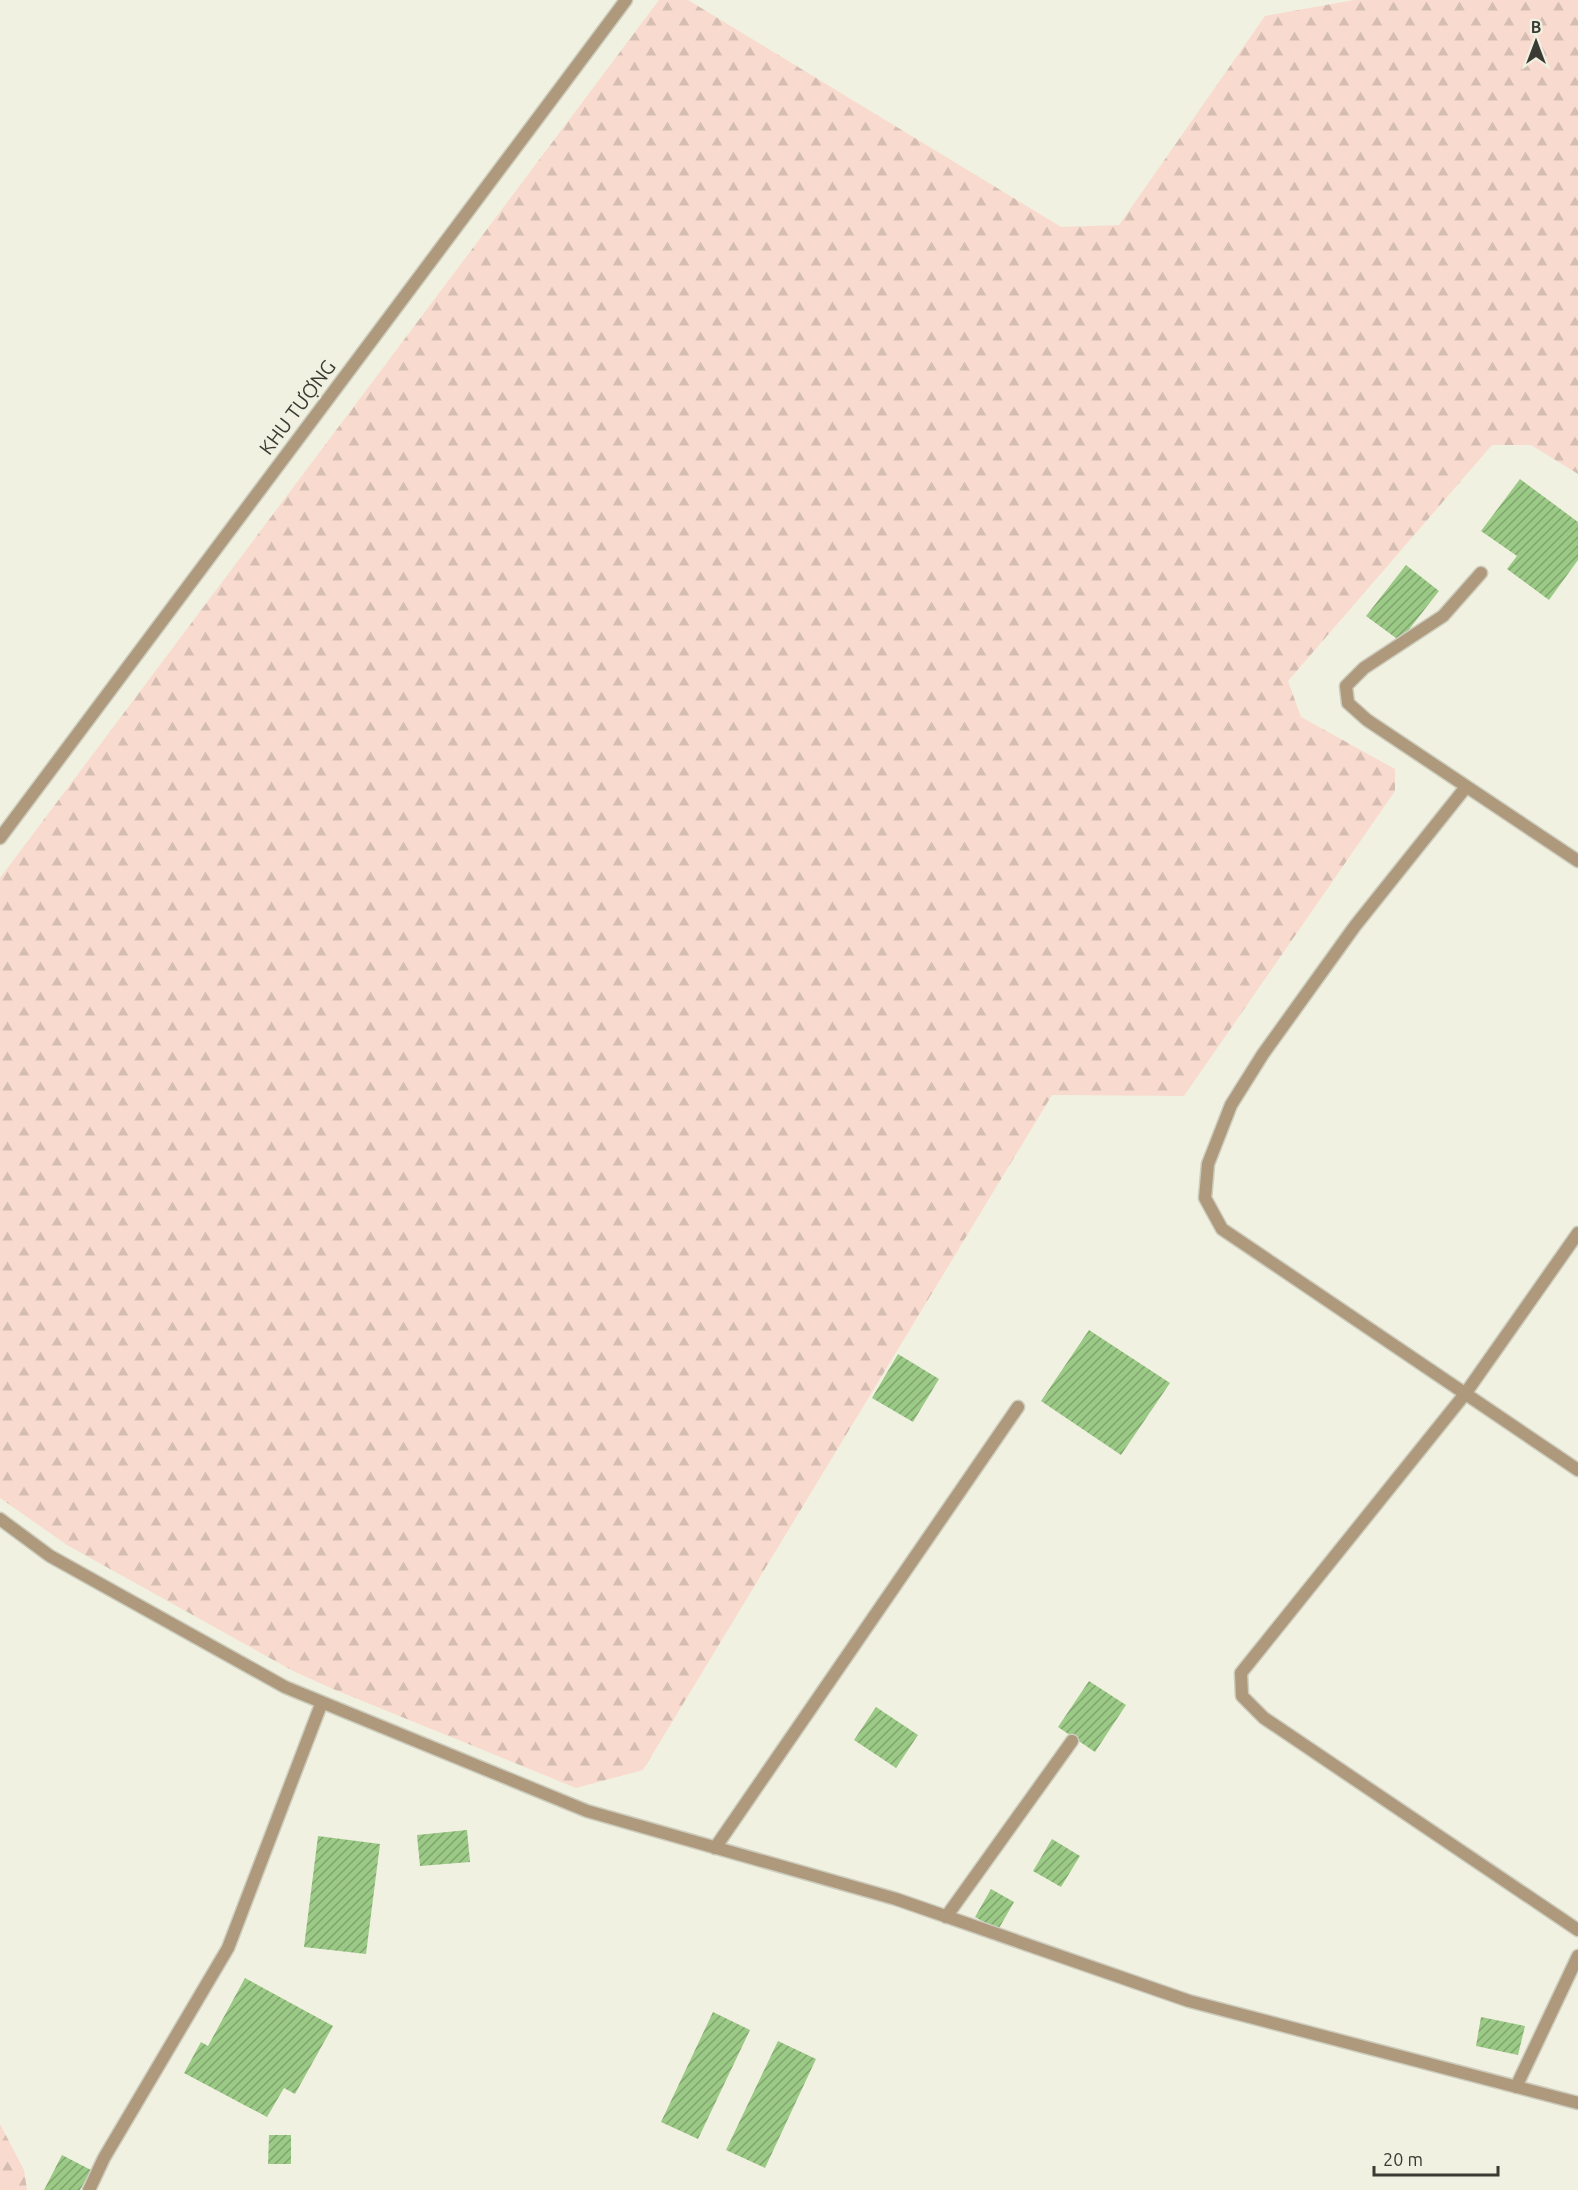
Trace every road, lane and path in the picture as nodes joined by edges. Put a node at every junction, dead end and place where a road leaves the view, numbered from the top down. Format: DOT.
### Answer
graph roads {
  1 [pos="626,0"];
  2 [pos="1481,573"];
  3 [pos="1466,786"];
  4 [pos="0,838"];
  5 [pos="1578,861"];
  6 [pos="1578,1233"];
  7 [pos="1465,1394"];
  8 [pos="1018,1407"];
  9 [pos="1578,1470"];
  10 [pos="0,1519"];
  11 [pos="322,1702"];
  12 [pos="1072,1741"];
  13 [pos="715,1848"];
  14 [pos="946,1917"];
  15 [pos="1578,1930"];
  16 [pos="1578,1956"];
  17 [pos="1516,2087"];
  18 [pos="1578,2103"];
  19 [pos="89,2190"];
  1 -- 4 [label="street, KHU TƯỢNG"];
  2 -- 3 [label="street"];
  3 -- 5 [label="street"];
  3 -- 7 [label="street"];
  6 -- 7 [label="street"];
  7 -- 9 [label="street"];
  7 -- 15 [label="street"];
  8 -- 13 [label="street"];
  10 -- 11 [label="street"];
  11 -- 13 [label="street"];
  11 -- 19 [label="street"];
  12 -- 14 [label="street"];
  13 -- 14 [label="street"];
  14 -- 17 [label="street"];
  16 -- 17 [label="street"];
  17 -- 18 [label="street"];
}
